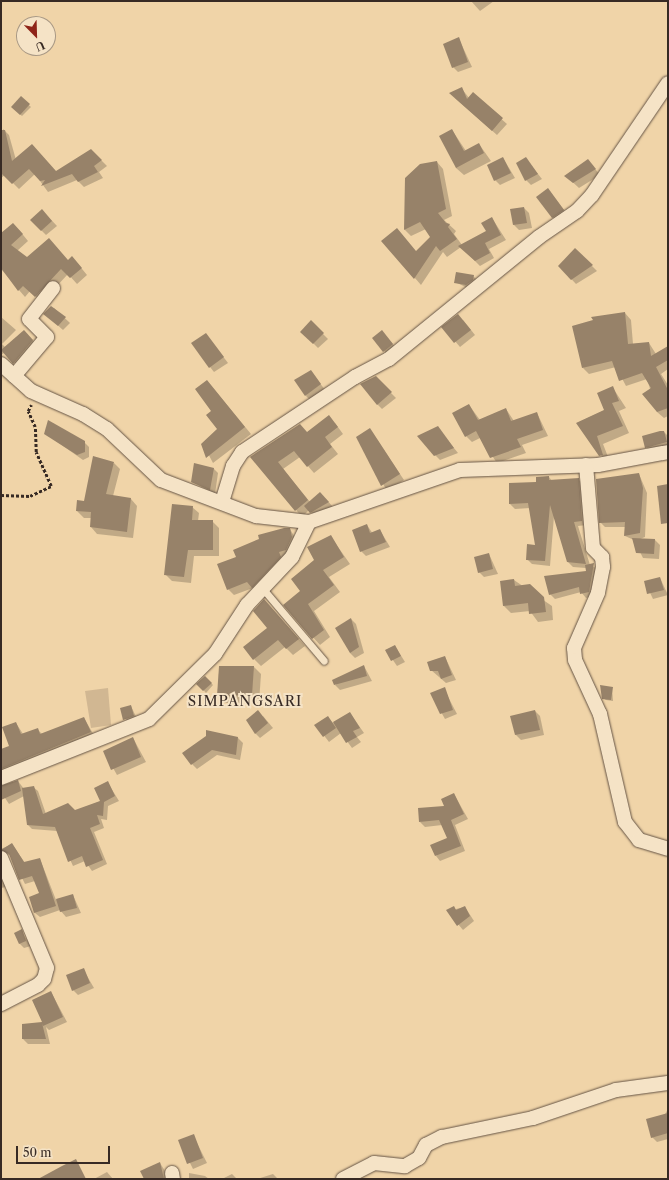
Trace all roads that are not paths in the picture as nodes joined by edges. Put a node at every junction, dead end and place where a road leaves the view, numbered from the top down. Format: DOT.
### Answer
graph roads {
  1 [pos="668,83"];
  2 [pos="53,288"];
  3 [pos="1,364"];
  4 [pos="14,376"];
  5 [pos="668,452"];
  6 [pos="586,465"];
  7 [pos="222,502"];
  8 [pos="309,522"];
  9 [pos="263,589"];
  10 [pos="324,661"];
  11 [pos="1,778"];
  12 [pos="668,849"];
  13 [pos="1,858"];
  14 [pos="1,1004"];
  15 [pos="667,1085"];
  16 [pos="343,1179"];
  1 -- 7 [label="street"];
  2 -- 4 [label="street"];
  3 -- 4 [label="street"];
  4 -- 7 [label="street"];
  5 -- 6 [label="street"];
  6 -- 8 [label="street"];
  6 -- 12 [label="street"];
  7 -- 8 [label="street"];
  8 -- 9 [label="street"];
  9 -- 10 [label="lane"];
  9 -- 11 [label="street"];
  13 -- 14 [label="street"];
  15 -- 16 [label="street"];
}
